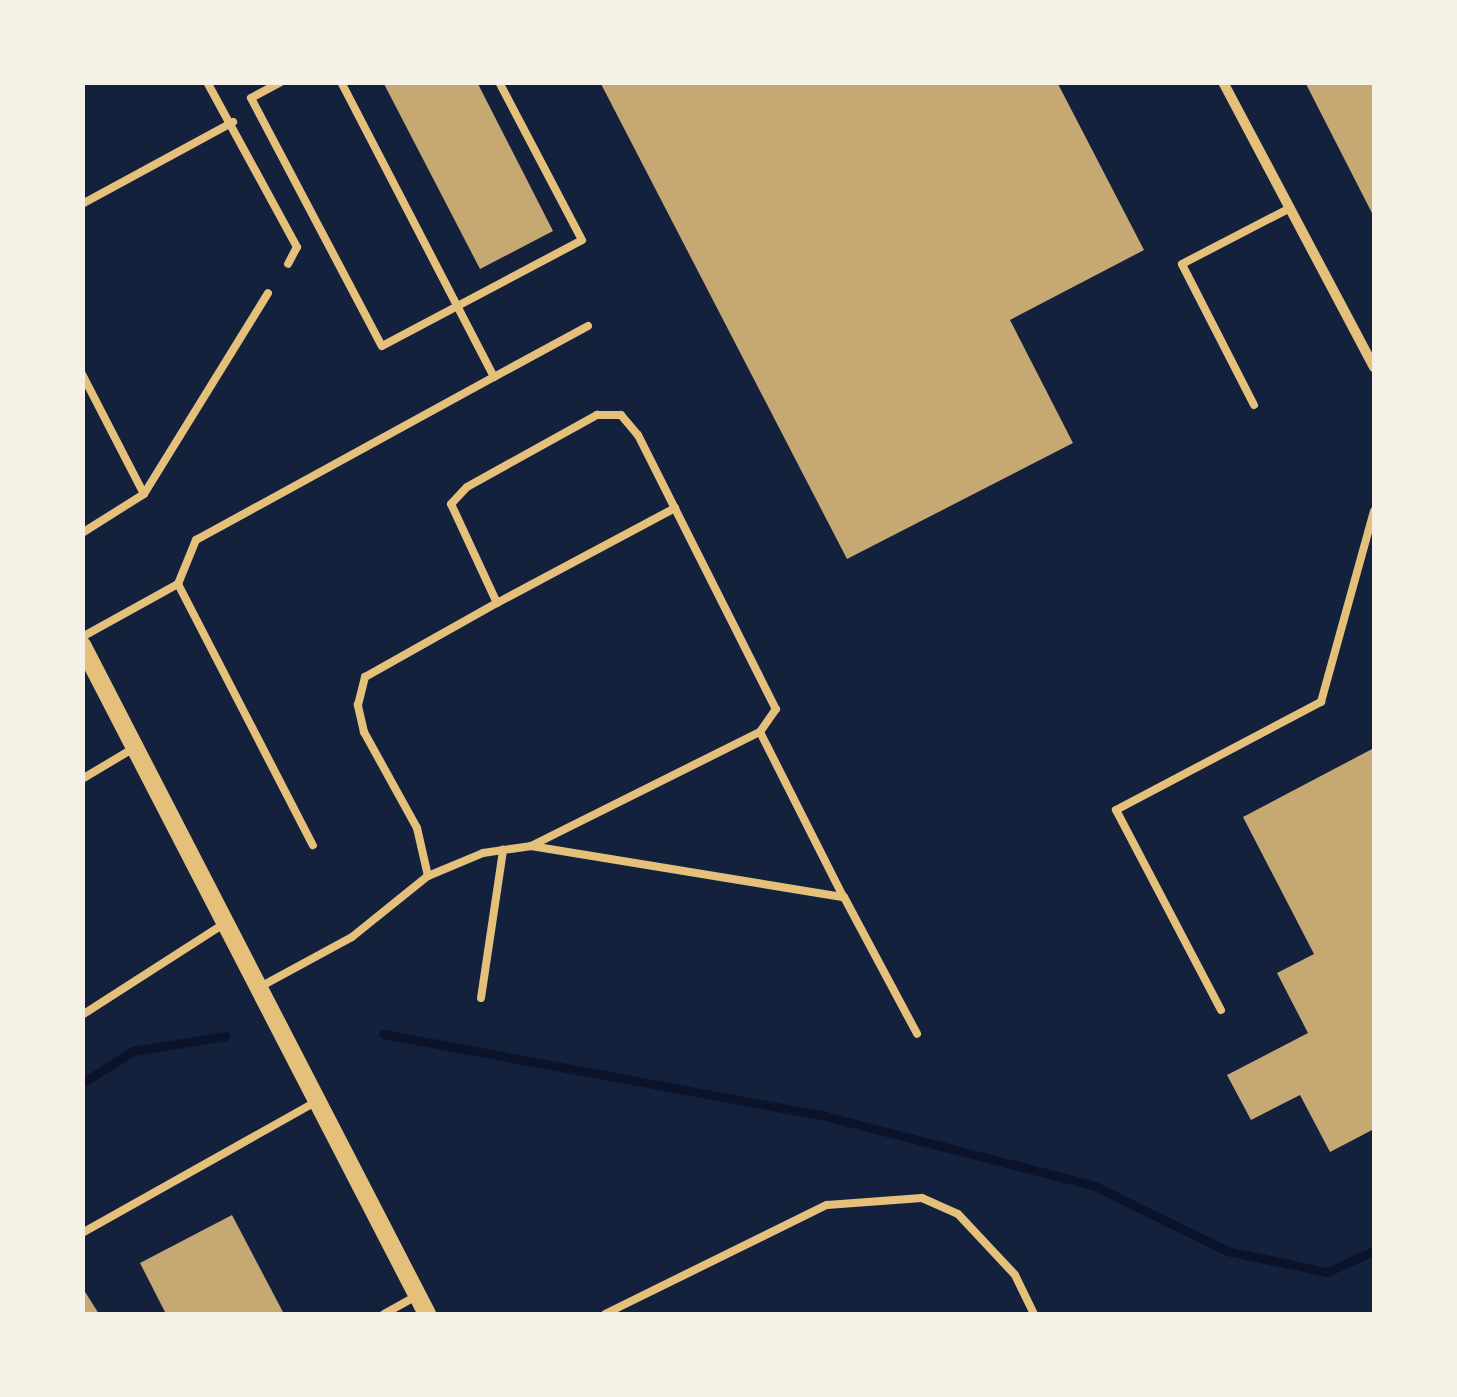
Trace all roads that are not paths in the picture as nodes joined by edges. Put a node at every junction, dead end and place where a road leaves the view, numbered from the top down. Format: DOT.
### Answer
graph roads {
  1 [pos="207,82"];
  2 [pos="281,82"];
  3 [pos="341,82"];
  4 [pos="499,82"];
  5 [pos="1223,82"];
  6 [pos="233,122"];
  7 [pos="82,204"];
  8 [pos="1290,208"];
  9 [pos="288,264"];
  10 [pos="268,294"];
  11 [pos="458,307"];
  12 [pos="588,326"];
  13 [pos="1374,367"];
  14 [pos="82,374"];
  15 [pos="494,377"];
  16 [pos="1254,404"];
  17 [pos="144,494"];
  18 [pos="675,508"];
  19 [pos="1374,511"];
  20 [pos="82,533"];
  21 [pos="178,584"];
  22 [pos="497,603"];
  23 [pos="82,637"];
  24 [pos="82,645"];
  25 [pos="760,732"];
  26 [pos="134,748"];
  27 [pos="82,778"];
  28 [pos="313,845"];
  29 [pos="531,846"];
  30 [pos="503,850"];
  31 [pos="428,876"];
  32 [pos="844,897"];
  33 [pos="224,924"];
  34 [pos="258,988"];
  35 [pos="481,998"];
  36 [pos="1221,1010"];
  37 [pos="82,1015"];
  38 [pos="917,1034"];
  39 [pos="317,1102"];
  40 [pos="82,1233"];
  41 [pos="417,1296"];
  42 [pos="384,1314"];
  43 [pos="427,1314"];
  44 [pos="605,1314"];
  45 [pos="1034,1314"];
  1 -- 6 [label="lane"];
  2 -- 11 [label="lane"];
  3 -- 11 [label="lane"];
  4 -- 11 [label="lane"];
  5 -- 8 [label="street"];
  6 -- 7 [label="lane"];
  6 -- 9 [label="lane"];
  8 -- 13 [label="street"];
  8 -- 16 [label="lane"];
  10 -- 17 [label="lane"];
  11 -- 15 [label="lane"];
  12 -- 15 [label="lane"];
  14 -- 17 [label="lane"];
  15 -- 21 [label="lane"];
  17 -- 20 [label="lane"];
  18 -- 22 [label="lane"];
  18 -- 22 [label="lane"];
  18 -- 25 [label="lane"];
  19 -- 36 [label="lane"];
  21 -- 23 [label="lane"];
  21 -- 28 [label="lane"];
  22 -- 31 [label="lane"];
  24 -- 26 [label="street"];
  25 -- 29 [label="lane"];
  25 -- 32 [label="lane"];
  26 -- 27 [label="lane"];
  26 -- 33 [label="street"];
  29 -- 30 [label="lane"];
  29 -- 32 [label="lane"];
  30 -- 31 [label="lane"];
  30 -- 35 [label="lane"];
  31 -- 34 [label="lane"];
  32 -- 38 [label="lane"];
  33 -- 34 [label="street"];
  33 -- 37 [label="lane"];
  34 -- 39 [label="street"];
  39 -- 40 [label="lane"];
  39 -- 41 [label="street"];
  41 -- 42 [label="lane"];
  41 -- 43 [label="street"];
  44 -- 45 [label="lane"];
}
